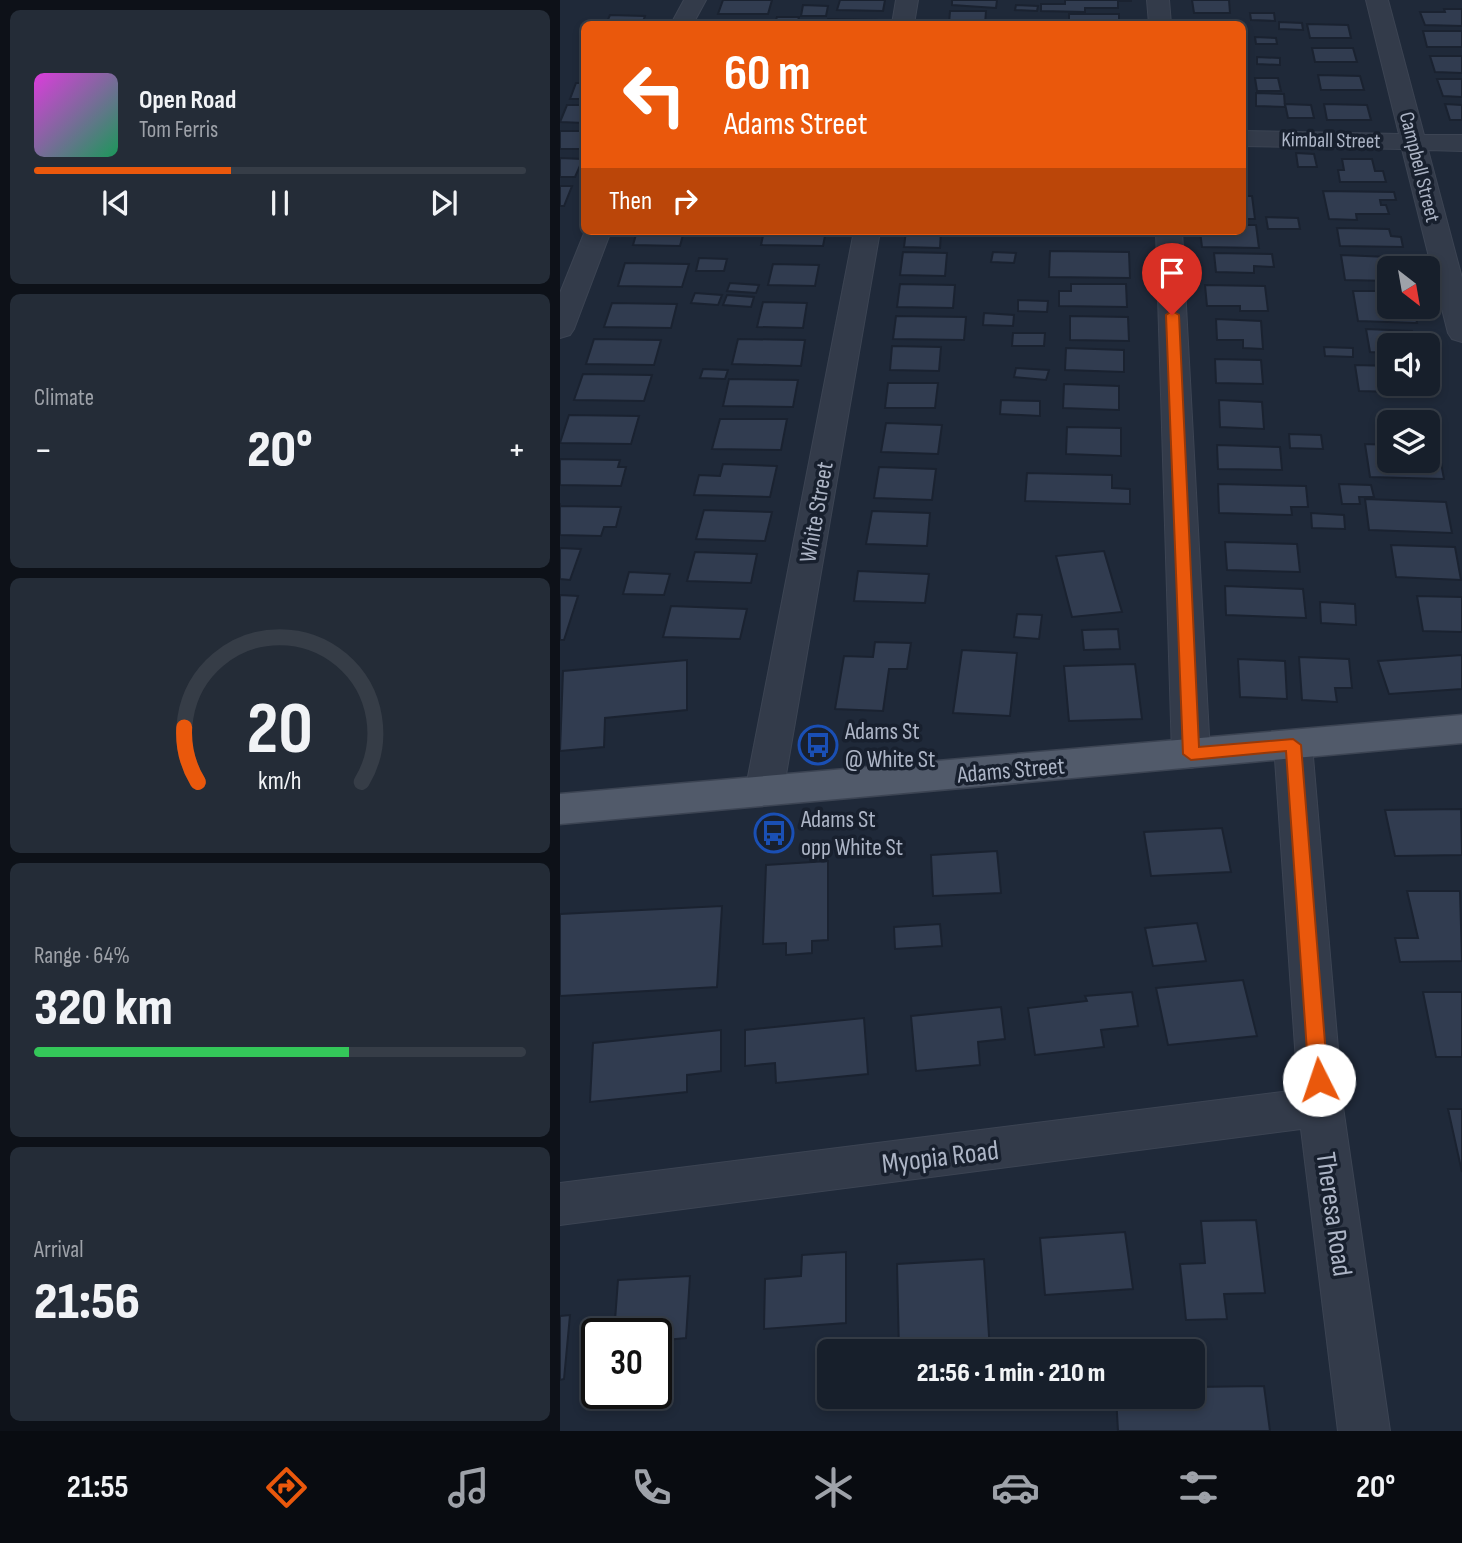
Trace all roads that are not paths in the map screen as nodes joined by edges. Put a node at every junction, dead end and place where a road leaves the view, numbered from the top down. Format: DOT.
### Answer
graph roads {
  1 [pos="695,0"];
  2 [pos="907,0"];
  3 [pos="1158,0"];
  4 [pos="1377,0"];
  5 [pos="683,21"];
  6 [pos="904,21"];
  7 [pos="1160,21"];
  8 [pos="1246,138"];
  9 [pos="1414,142"];
  10 [pos="1462,143"];
  11 [pos="596,235"];
  12 [pos="866,235"];
  13 [pos="1169,235"];
  14 [pos="560,329"];
  15 [pos="1462,333"];
  16 [pos="1462,729"];
  17 [pos="1293,745"];
  18 [pos="1191,754"];
  19 [pos="764,792"];
  20 [pos="560,809"];
  21 [pos="1321,1107"];
  22 [pos="560,1204"];
  23 [pos="1364,1431"];
  1 -- 5 [label="street"];
  2 -- 6 [label="street"];
  3 -- 7 [label="street"];
  4 -- 9 [label="street, Campbell Street"];
  8 -- 9 [label="street, Kimball Street"];
  9 -- 10 [label="street, Kimball Street"];
  9 -- 15 [label="street, Campbell Street"];
  11 -- 14 [label="street"];
  12 -- 19 [label="street, White Street"];
  13 -- 18 [label="street"];
  16 -- 17 [label="main road, Adams Street"];
  17 -- 18 [label="main road, Adams Street"];
  17 -- 21 [label="street, Theresa Road"];
  18 -- 19 [label="main road, Adams Street"];
  19 -- 20 [label="main road, Adams Street"];
  21 -- 22 [label="street, Myopia Road"];
  21 -- 23 [label="street, Theresa Road"];
}
